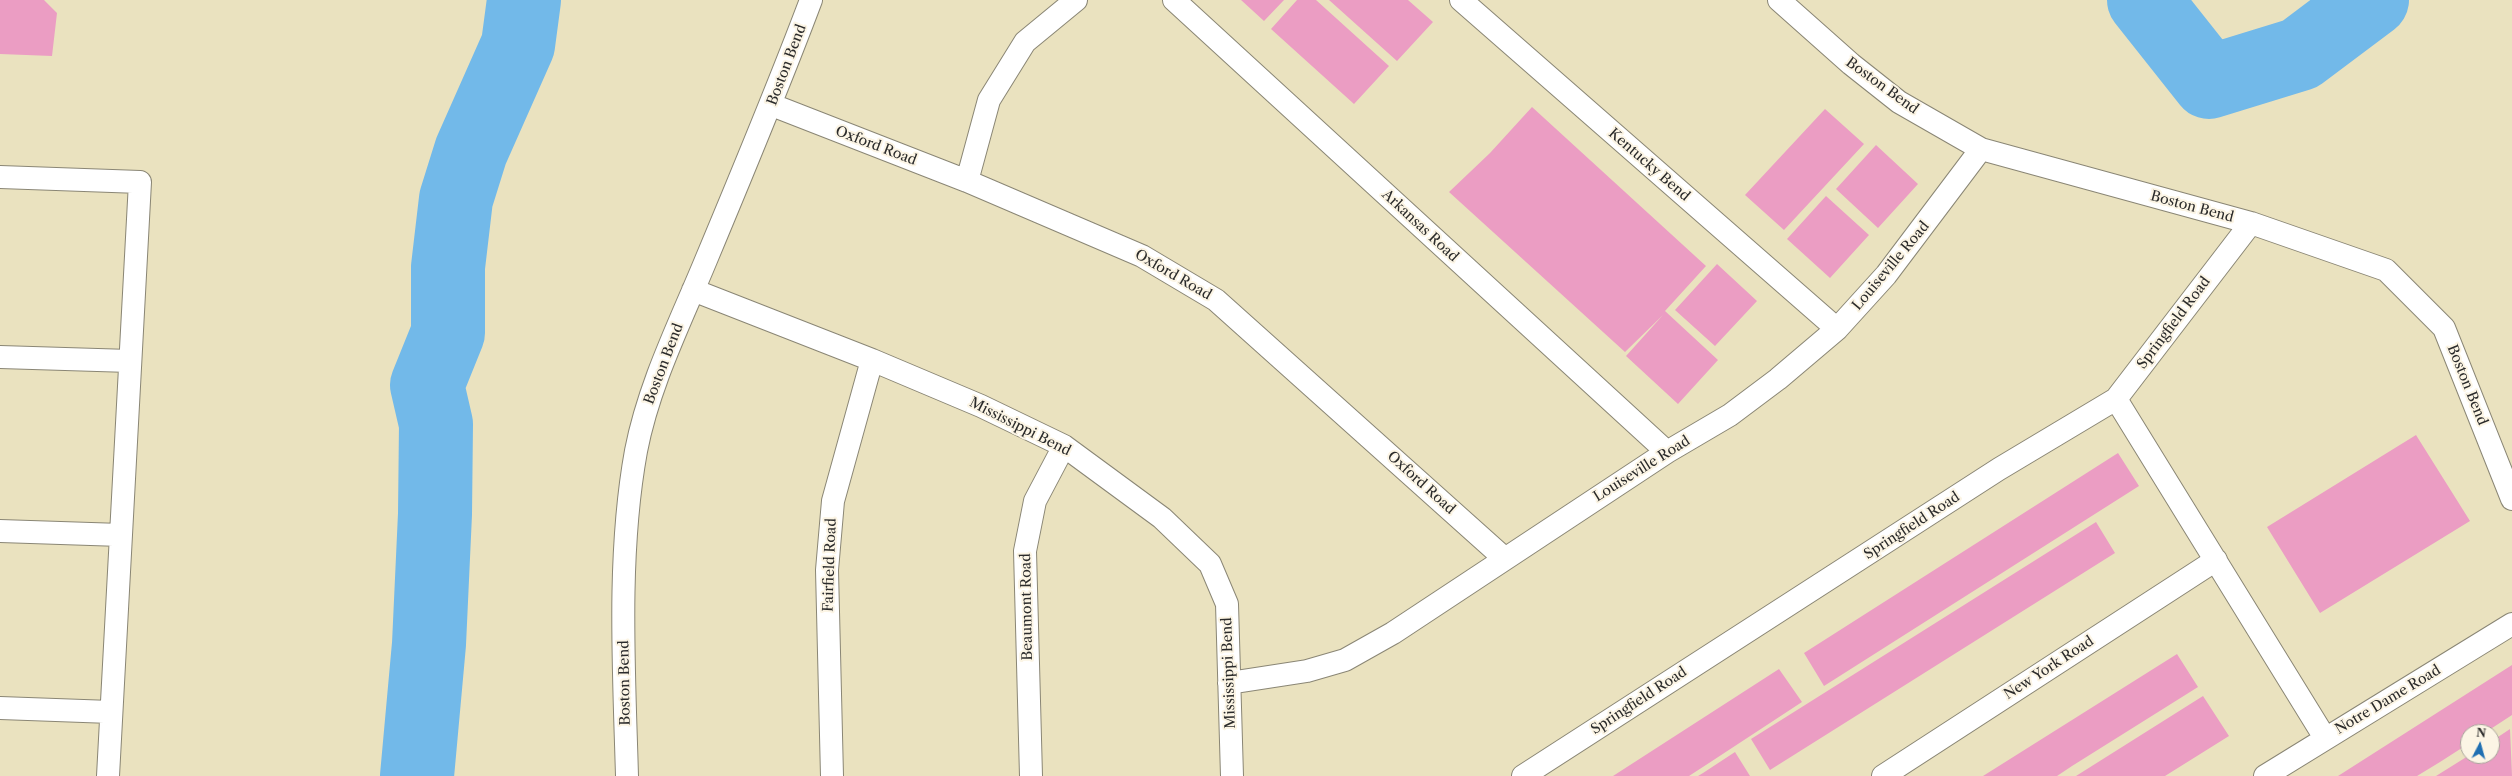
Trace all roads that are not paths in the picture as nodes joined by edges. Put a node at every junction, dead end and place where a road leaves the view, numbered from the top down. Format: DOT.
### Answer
graph roads {
  1 [pos="811,0"];
  2 [pos="1076,0"];
  3 [pos="1174,0"];
  4 [pos="1461,0"];
  5 [pos="1779,0"];
  6 [pos="772,105"];
  7 [pos="1981,149"];
  8 [pos="0,177"];
  9 [pos="967,181"];
  10 [pos="2251,223"];
  11 [pos="694,290"];
  12 [pos="1837,330"];
  13 [pos="0,356"];
  14 [pos="872,360"];
  15 [pos="130,361"];
  16 [pos="2116,399"];
  17 [pos="1064,446"];
  18 [pos="1667,452"];
  19 [pos="2512,499"];
  20 [pos="0,531"];
  21 [pos="121,535"];
  22 [pos="1504,558"];
  23 [pos="2216,560"];
  24 [pos="2512,624"];
  25 [pos="1229,683"];
  26 [pos="0,708"];
  27 [pos="111,712"];
  28 [pos="2325,738"];
  29 [pos="108,776"];
  30 [pos="627,776"];
  31 [pos="832,776"];
  32 [pos="1031,776"];
  33 [pos="1232,776"];
  34 [pos="1523,776"];
  35 [pos="1882,776"];
  36 [pos="2266,776"];
  1 -- 6 [label="street, Boston Bend"];
  2 -- 9 [label="street"];
  3 -- 18 [label="street, Arkansas Road"];
  4 -- 12 [label="street, Kentucky Bend"];
  5 -- 7 [label="street, Boston Bend"];
  6 -- 9 [label="street, Oxford Road"];
  6 -- 11 [label="street, Boston Bend"];
  7 -- 10 [label="street, Boston Bend"];
  7 -- 12 [label="street, Louiseville Road"];
  8 -- 15 [label="street"];
  9 -- 22 [label="street, Oxford Road"];
  10 -- 16 [label="street, Springfield Road"];
  10 -- 19 [label="street, Boston Bend"];
  11 -- 14 [label="street, Mississippi Bend"];
  11 -- 30 [label="street, Boston Bend"];
  12 -- 18 [label="street, Louiseville Road"];
  13 -- 15 [label="street"];
  14 -- 17 [label="street, Mississippi Bend"];
  14 -- 31 [label="street, Fairfield Road"];
  15 -- 21 [label="street"];
  16 -- 23 [label="street"];
  16 -- 34 [label="street, Springfield Road"];
  17 -- 25 [label="street, Mississippi Bend"];
  17 -- 32 [label="street, Beaumont Road"];
  18 -- 22 [label="street, Louiseville Road"];
  20 -- 21 [label="street"];
  21 -- 27 [label="street"];
  22 -- 25 [label="street, Louiseville Road"];
  23 -- 28 [label="street"];
  23 -- 35 [label="street, New York Road"];
  24 -- 28 [label="street, Notre Dame Road"];
  25 -- 33 [label="street, Mississippi Bend"];
  26 -- 27 [label="street"];
  27 -- 29 [label="street"];
  28 -- 36 [label="street, Notre Dame Road"];
}
